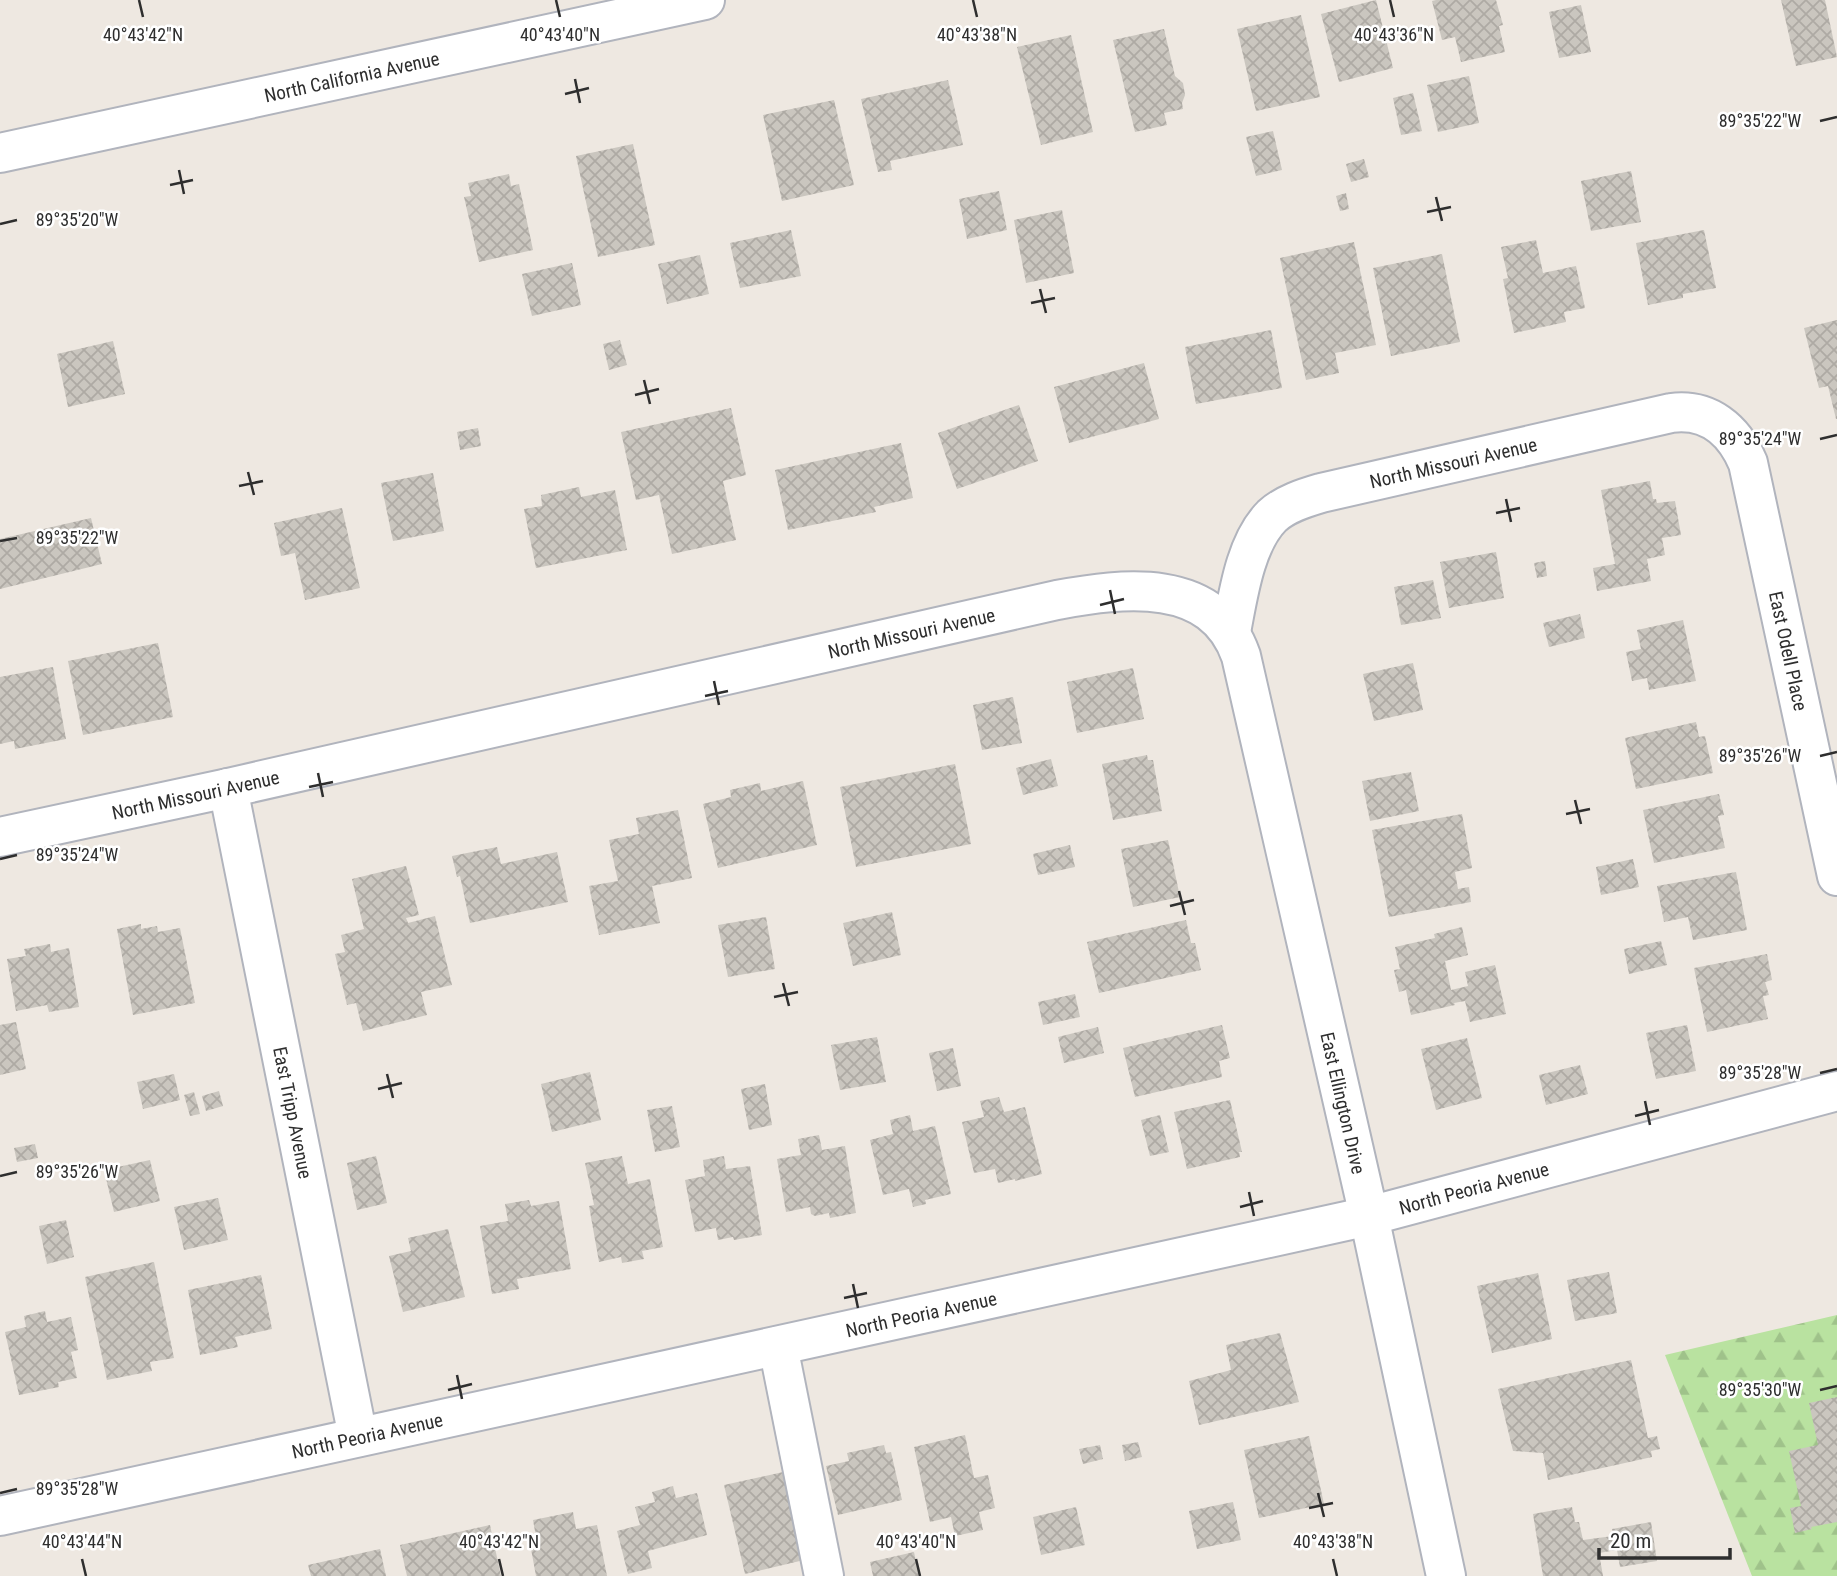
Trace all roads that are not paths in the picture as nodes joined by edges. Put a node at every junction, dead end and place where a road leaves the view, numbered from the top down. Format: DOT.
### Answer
graph roads {
  1 [pos="705,0"];
  2 [pos="0,153"];
  3 [pos="1725,431"];
  4 [pos="1231,632"];
  5 [pos="228,788"];
  6 [pos="0,837"];
  7 [pos="1837,876"];
  8 [pos="1837,1091"];
  9 [pos="1369,1216"];
  10 [pos="778,1346"];
  11 [pos="358,1437"];
  12 [pos="0,1516"];
  13 [pos="824,1576"];
  14 [pos="1446,1576"];
  1 -- 2 [label="street, North California Avenue"];
  3 -- 4 [label="street, North Missouri Avenue"];
  3 -- 7 [label="street, East Odell Place"];
  4 -- 5 [label="street, North Missouri Avenue"];
  4 -- 9 [label="street, East Ellington Drive"];
  5 -- 6 [label="street, North Missouri Avenue"];
  5 -- 11 [label="street, East Tripp Avenue"];
  8 -- 9 [label="street, North Peoria Avenue"];
  9 -- 10 [label="street, North Peoria Avenue"];
  9 -- 14 [label="street, East Ellington Drive"];
  10 -- 11 [label="street, North Peoria Avenue"];
  10 -- 13 [label="street"];
  11 -- 12 [label="street, North Peoria Avenue"];
}
